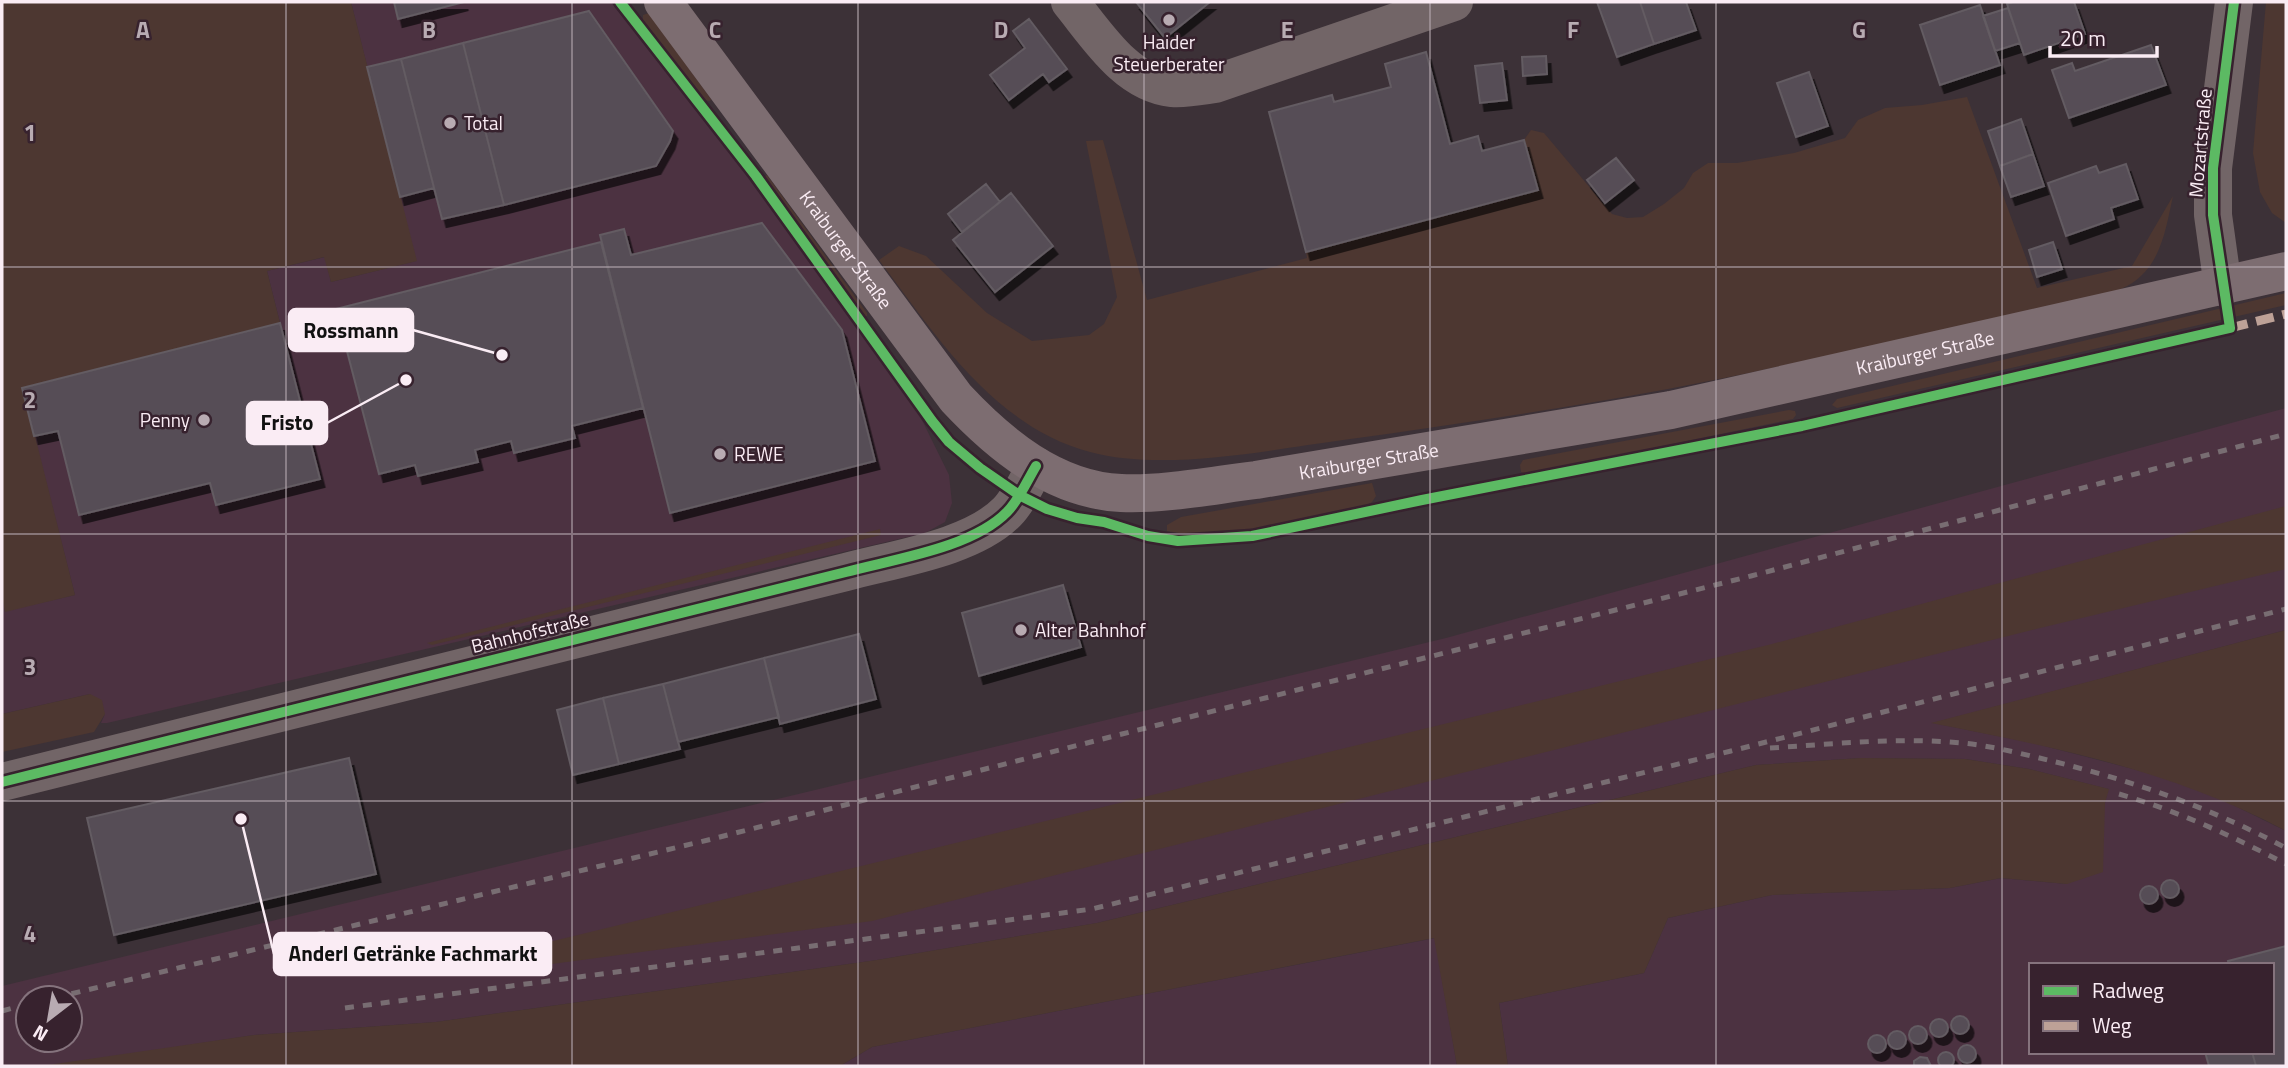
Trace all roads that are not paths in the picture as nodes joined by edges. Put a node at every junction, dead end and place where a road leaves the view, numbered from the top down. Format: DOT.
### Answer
graph roads {
  1 [pos="663,2"];
  2 [pos="1070,2"];
  3 [pos="1454,2"];
  4 [pos="2234,2"];
  5 [pos="2286,271"];
  6 [pos="2223,287"];
  7 [pos="1036,466"];
  8 [pos="2,782"];
  1 -- 7 [label="main road, Kraiburger Straße"];
  2 -- 3 [label="street"];
  4 -- 6 [label="street, Mozartstraße"];
  5 -- 6 [label="main road, Kraiburger Straße"];
  6 -- 7 [label="main road, Kraiburger Straße"];
  7 -- 8 [label="street, Bahnhofstraße"];
}
